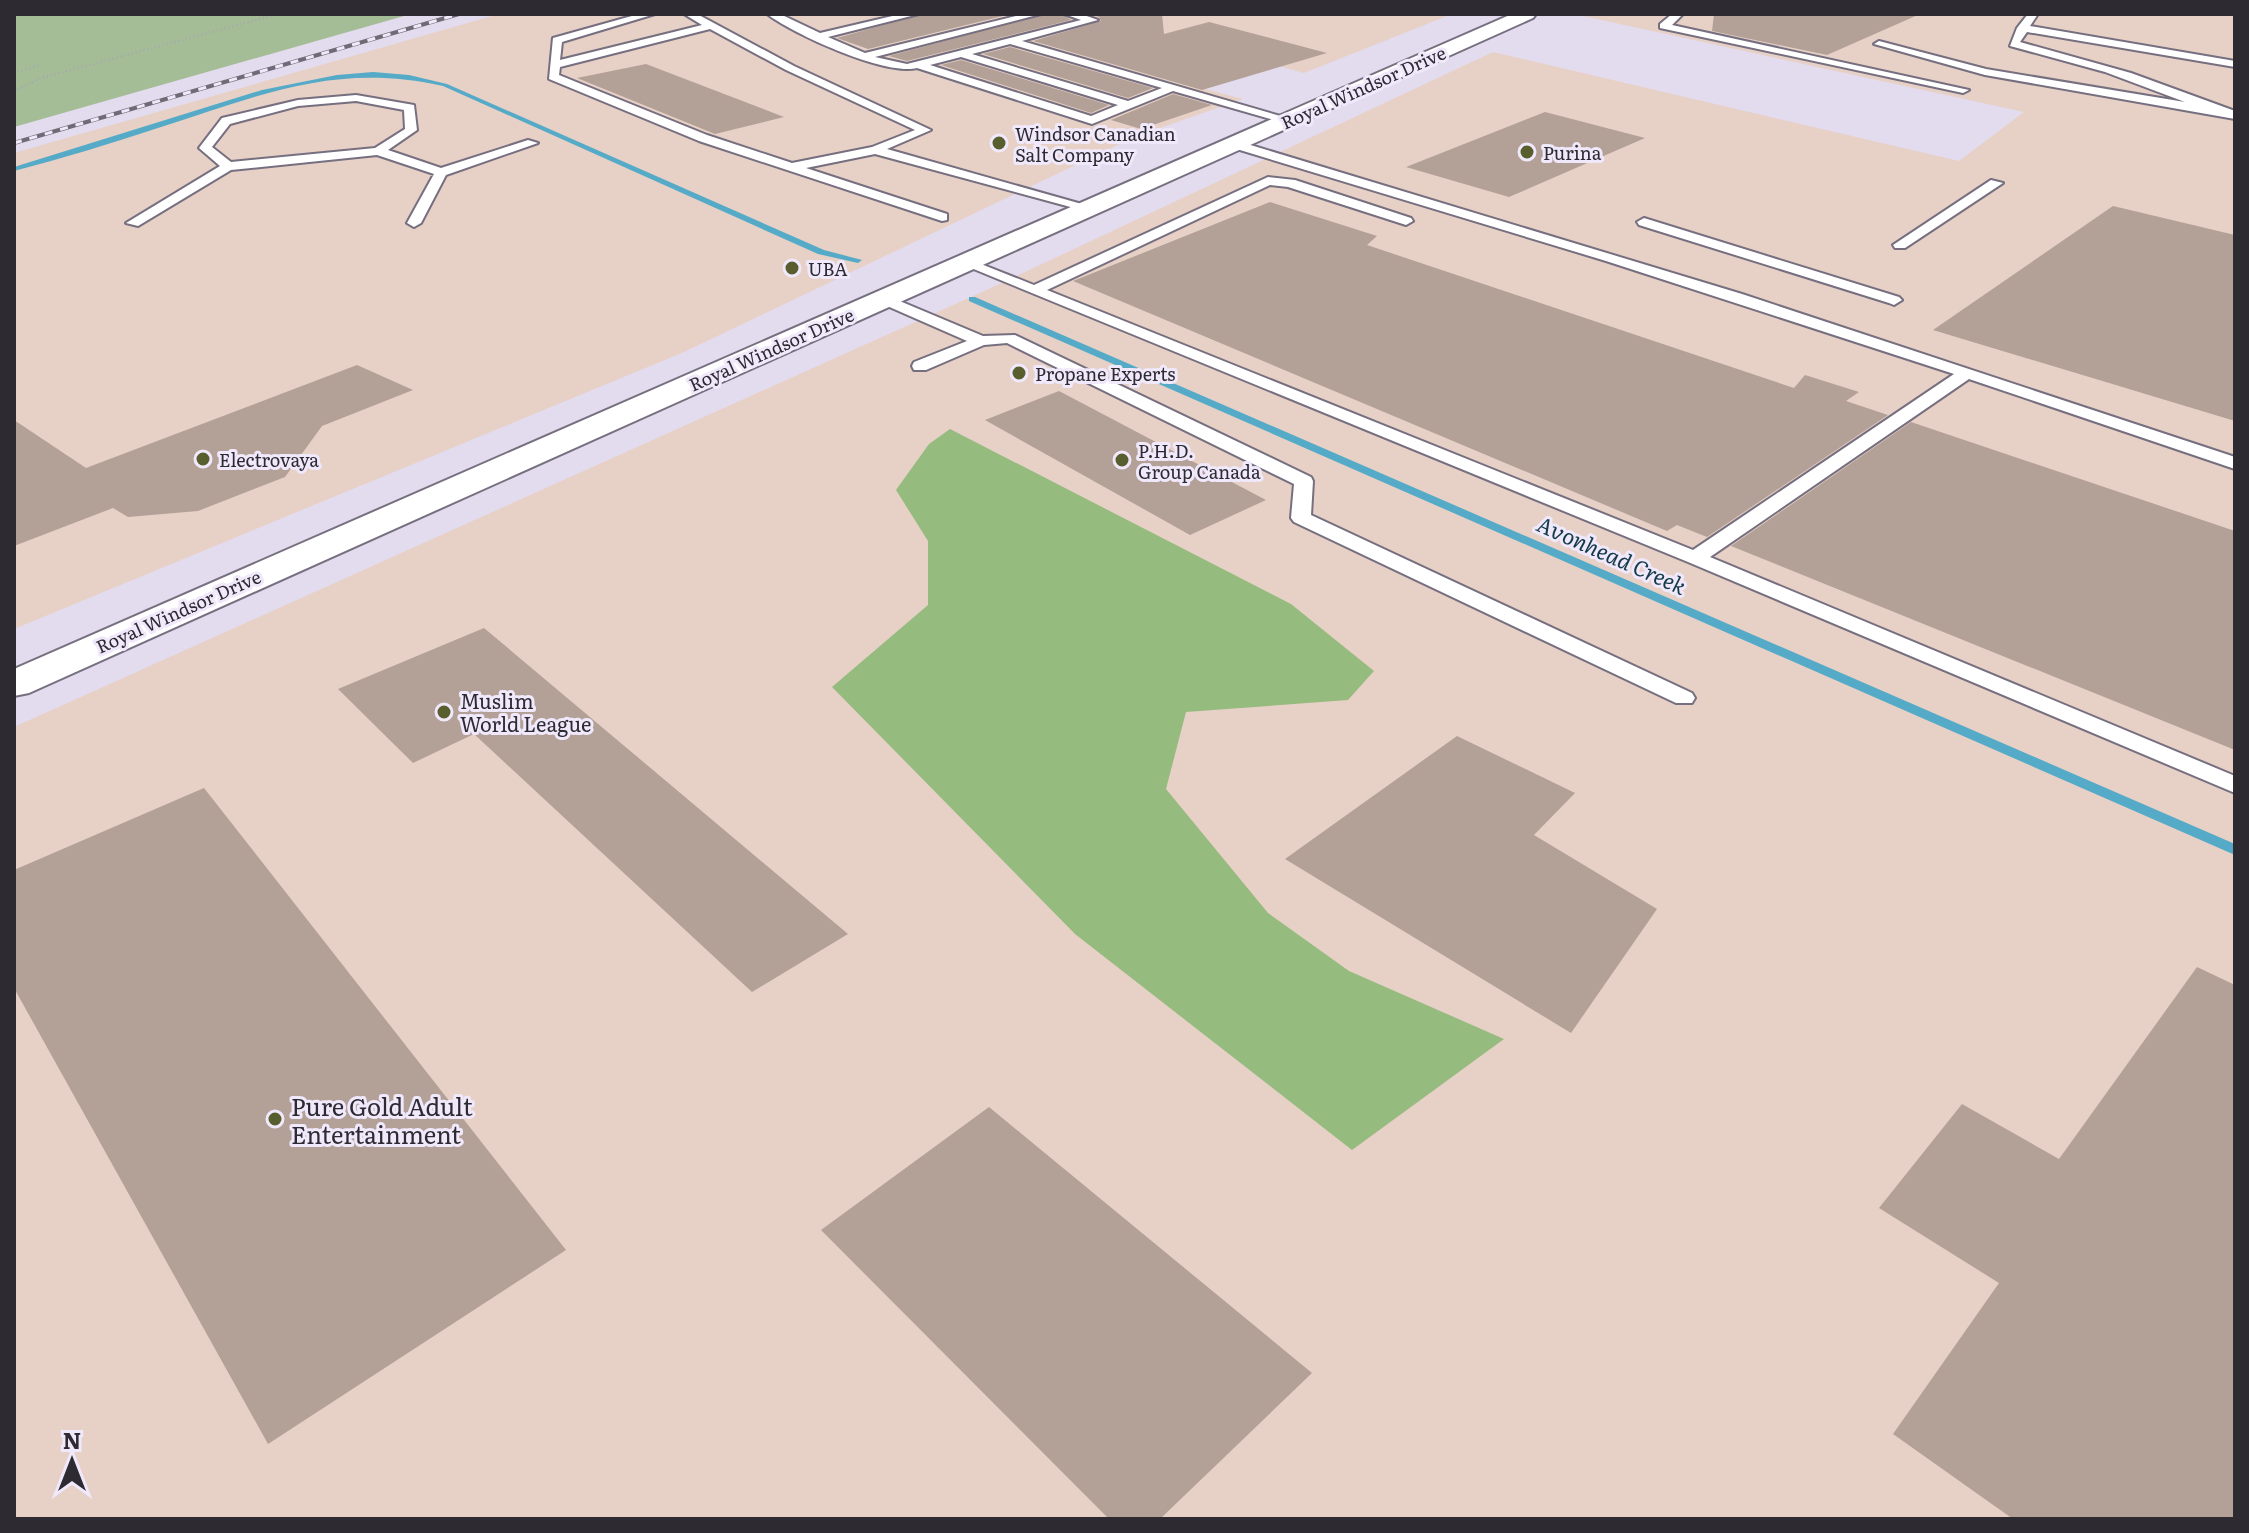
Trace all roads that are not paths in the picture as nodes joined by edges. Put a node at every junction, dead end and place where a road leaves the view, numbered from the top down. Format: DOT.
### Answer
graph roads {
  1 [pos="650,14"];
  2 [pos="689,14"];
  3 [pos="772,14"];
  4 [pos="914,14"];
  5 [pos="1036,14"];
  6 [pos="1069,14"];
  7 [pos="1527,14"];
  8 [pos="1678,14"];
  9 [pos="2033,14"];
  10 [pos="821,20"];
  11 [pos="797,25"];
  12 [pos="712,26"];
  13 [pos="2022,28"];
  14 [pos="821,36"];
  15 [pos="1012,41"];
  16 [pos="859,43"];
  17 [pos="1879,44"];
  18 [pos="844,46"];
  19 [pos="963,54"];
  20 [pos="866,56"];
  21 [pos="2235,64"];
  22 [pos="554,65"];
  23 [pos="920,65"];
  24 [pos="1173,87"];
  25 [pos="1963,90"];
  26 [pos="1129,105"];
  27 [pos="2211,110"];
  28 [pos="2235,115"];
  29 [pos="1288,120"];
  30 [pos="532,143"];
  31 [pos="1234,144"];
  32 [pos="875,150"];
  33 [pos="378,151"];
  34 [pos="228,166"];
  35 [pos="790,168"];
  36 [pos="441,172"];
  37 [pos="1996,183"];
  38 [pos="1089,208"];
  39 [pos="942,217"];
  40 [pos="1406,221"];
  41 [pos="1644,222"];
  42 [pos="133,223"];
  43 [pos="414,223"];
  44 [pos="1900,245"];
  45 [pos="966,263"];
  46 [pos="1035,290"];
  47 [pos="883,299"];
  48 [pos="1894,300"];
  49 [pos="981,341"];
  50 [pos="920,366"];
  51 [pos="1968,372"];
  52 [pos="2235,463"];
  53 [pos="1695,558"];
  54 [pos="14,684"];
  55 [pos="1684,698"];
  56 [pos="2235,785"];
  1 -- 22 [label="lane"];
  2 -- 12 [label="lane"];
  3 -- 11 [label="lane"];
  4 -- 14 [label="lane"];
  5 -- 20 [label="lane"];
  6 -- 15 [label="lane"];
  7 -- 29 [label="main road, Royal Windsor Drive"];
  8 -- 25 [label="lane"];
  9 -- 13 [label="lane"];
  10 -- 11 [label="lane"];
  11 -- 14 [label="lane"];
  12 -- 22 [label="lane"];
  12 -- 32 [label="lane"];
  13 -- 21 [label="lane"];
  13 -- 27 [label="lane"];
  14 -- 18 [label="lane"];
  15 -- 19 [label="lane"];
  15 -- 24 [label="lane"];
  16 -- 18 [label="lane"];
  17 -- 27 [label="lane"];
  18 -- 20 [label="lane"];
  19 -- 23 [label="lane"];
  19 -- 26 [label="lane"];
  20 -- 23 [label="lane"];
  22 -- 35 [label="lane"];
  23 -- 26 [label="lane"];
  24 -- 26 [label="lane"];
  24 -- 29 [label="lane"];
  27 -- 28 [label="lane"];
  29 -- 31 [label="main road, Royal Windsor Drive"];
  30 -- 36 [label="lane"];
  31 -- 38 [label="main road, Royal Windsor Drive"];
  31 -- 51 [label="lane"];
  32 -- 35 [label="lane"];
  32 -- 38 [label="lane"];
  33 -- 34 [label="lane"];
  33 -- 34 [label="lane"];
  33 -- 36 [label="lane"];
  34 -- 42 [label="lane"];
  35 -- 39 [label="lane"];
  36 -- 43 [label="lane"];
  37 -- 44 [label="lane"];
  38 -- 45 [label="main road, Royal Windsor Drive"];
  40 -- 46 [label="lane"];
  41 -- 48 [label="lane"];
  45 -- 46 [label="lane"];
  45 -- 47 [label="main road, Royal Windsor Drive"];
  46 -- 53 [label="lane"];
  47 -- 49 [label="lane"];
  47 -- 54 [label="main road, Royal Windsor Drive"];
  49 -- 50 [label="lane"];
  49 -- 55 [label="lane"];
  51 -- 52 [label="lane"];
  51 -- 53 [label="lane"];
  53 -- 56 [label="lane"];
}
